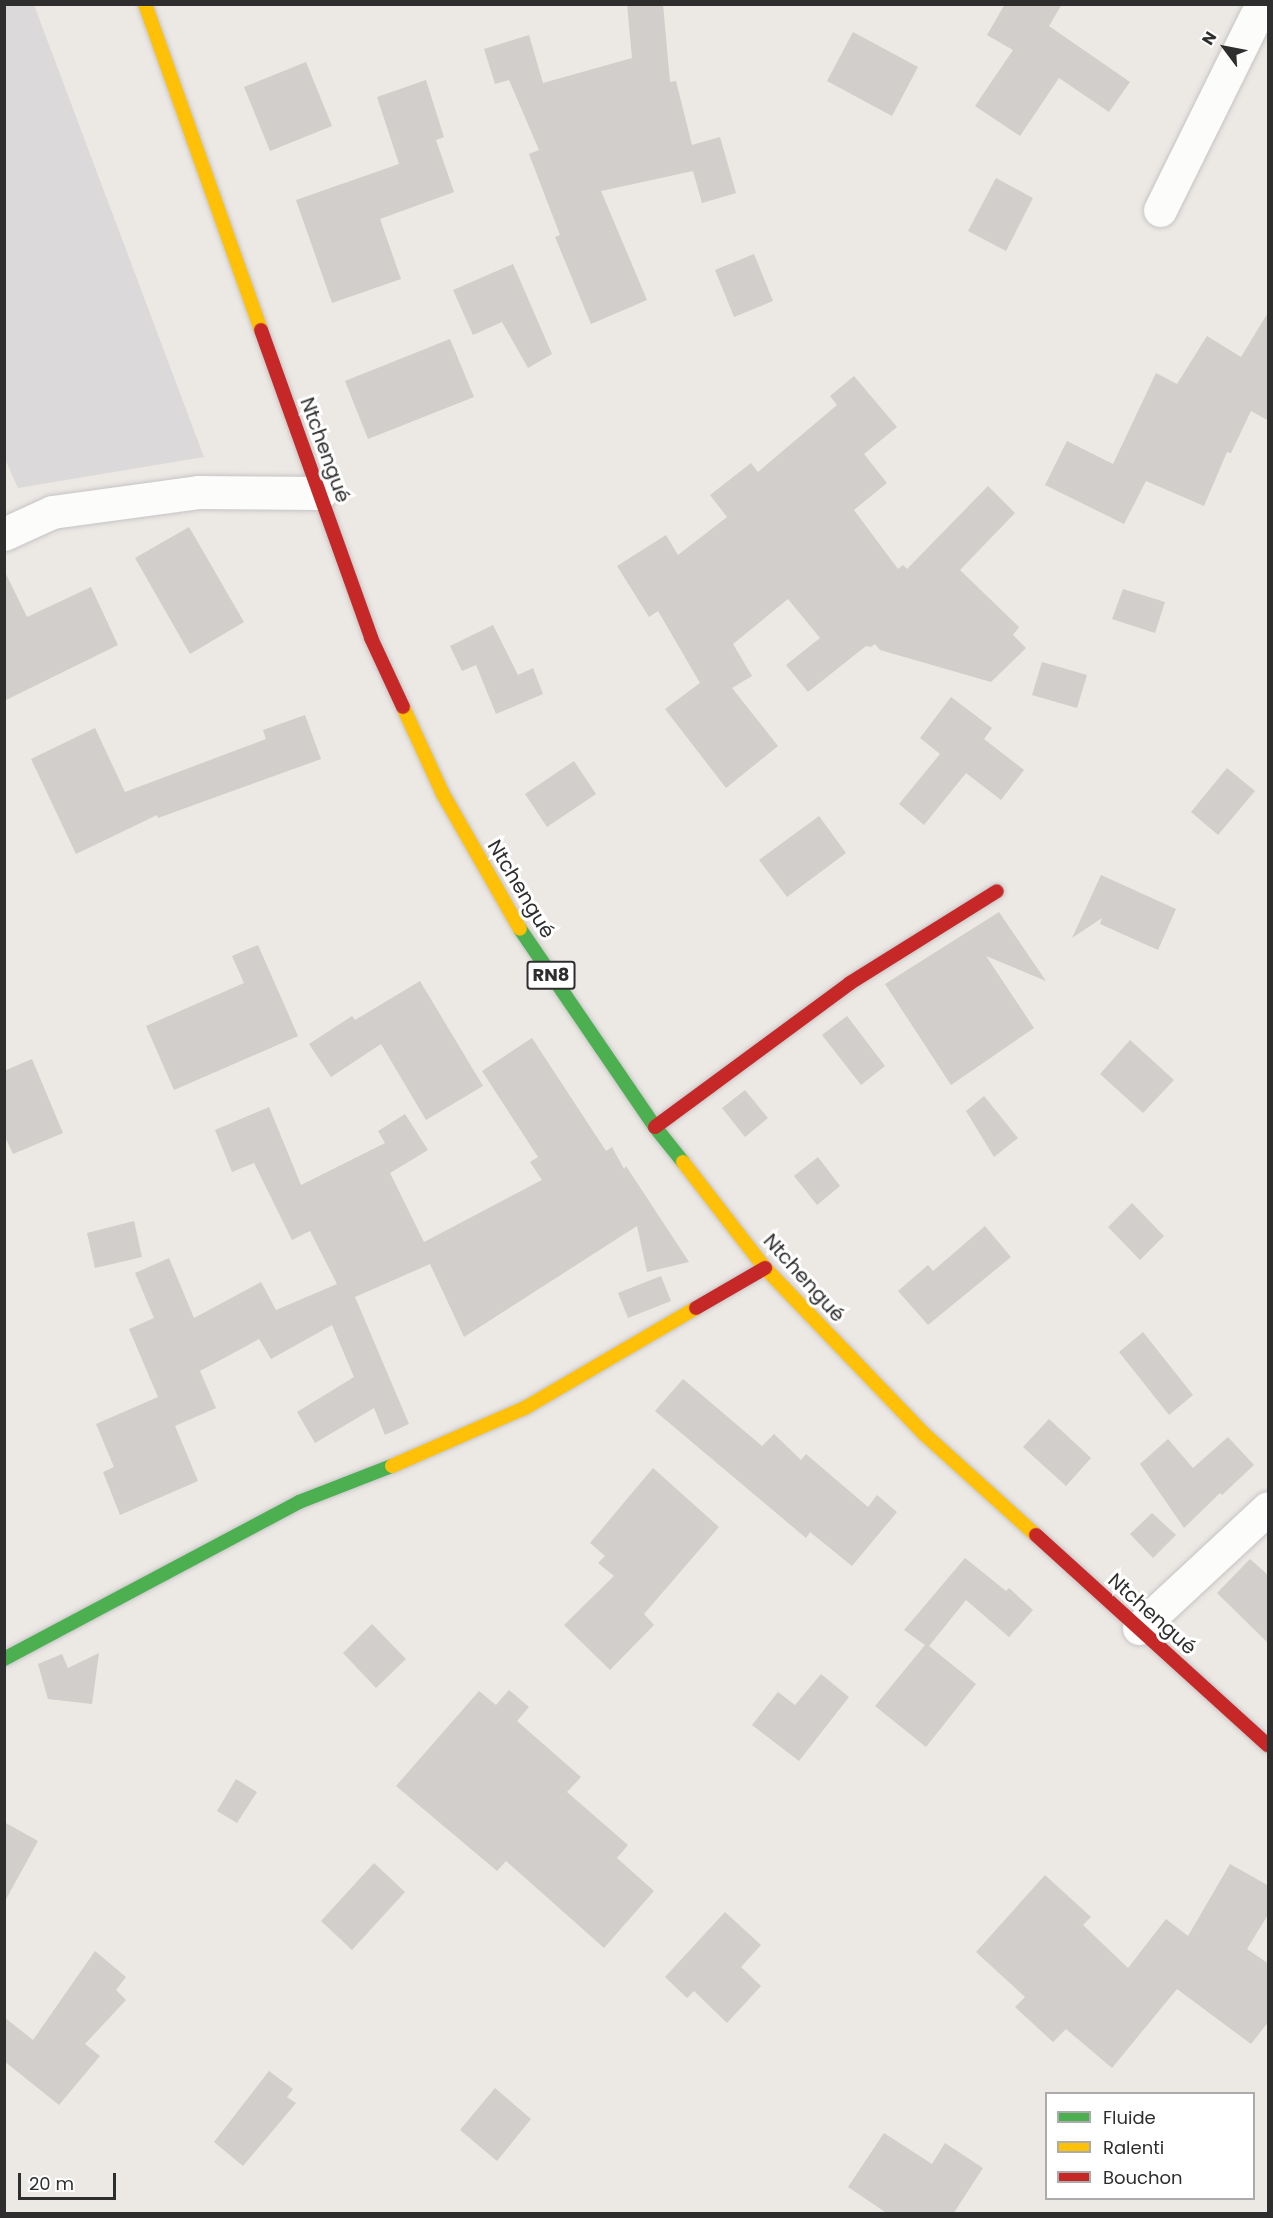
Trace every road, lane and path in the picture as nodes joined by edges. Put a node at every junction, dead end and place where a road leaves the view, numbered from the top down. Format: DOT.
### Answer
graph roads {
  1 [pos="144,4"];
  2 [pos="1254,14"];
  3 [pos="1160,210"];
  4 [pos="320,493"];
  5 [pos="4,534"];
  6 [pos="997,891"];
  7 [pos="655,1127"];
  8 [pos="765,1268"];
  9 [pos="1269,1508"];
  10 [pos="1139,1628"];
  11 [pos="4,1659"];
  12 [pos="1269,1744"];
  1 -- 4 [label="main road, Ntchengué / RN8"];
  2 -- 3 [label="street"];
  4 -- 5 [label="street"];
  4 -- 7 [label="main road, Ntchengué / RN8"];
  6 -- 7 [label="main road"];
  7 -- 8 [label="main road, Ntchengué / RN8"];
  8 -- 10 [label="main road, Ntchengué / RN8"];
  8 -- 11 [label="main road"];
  9 -- 10 [label="street"];
  10 -- 12 [label="main road, Ntchengué / RN8"];
}
